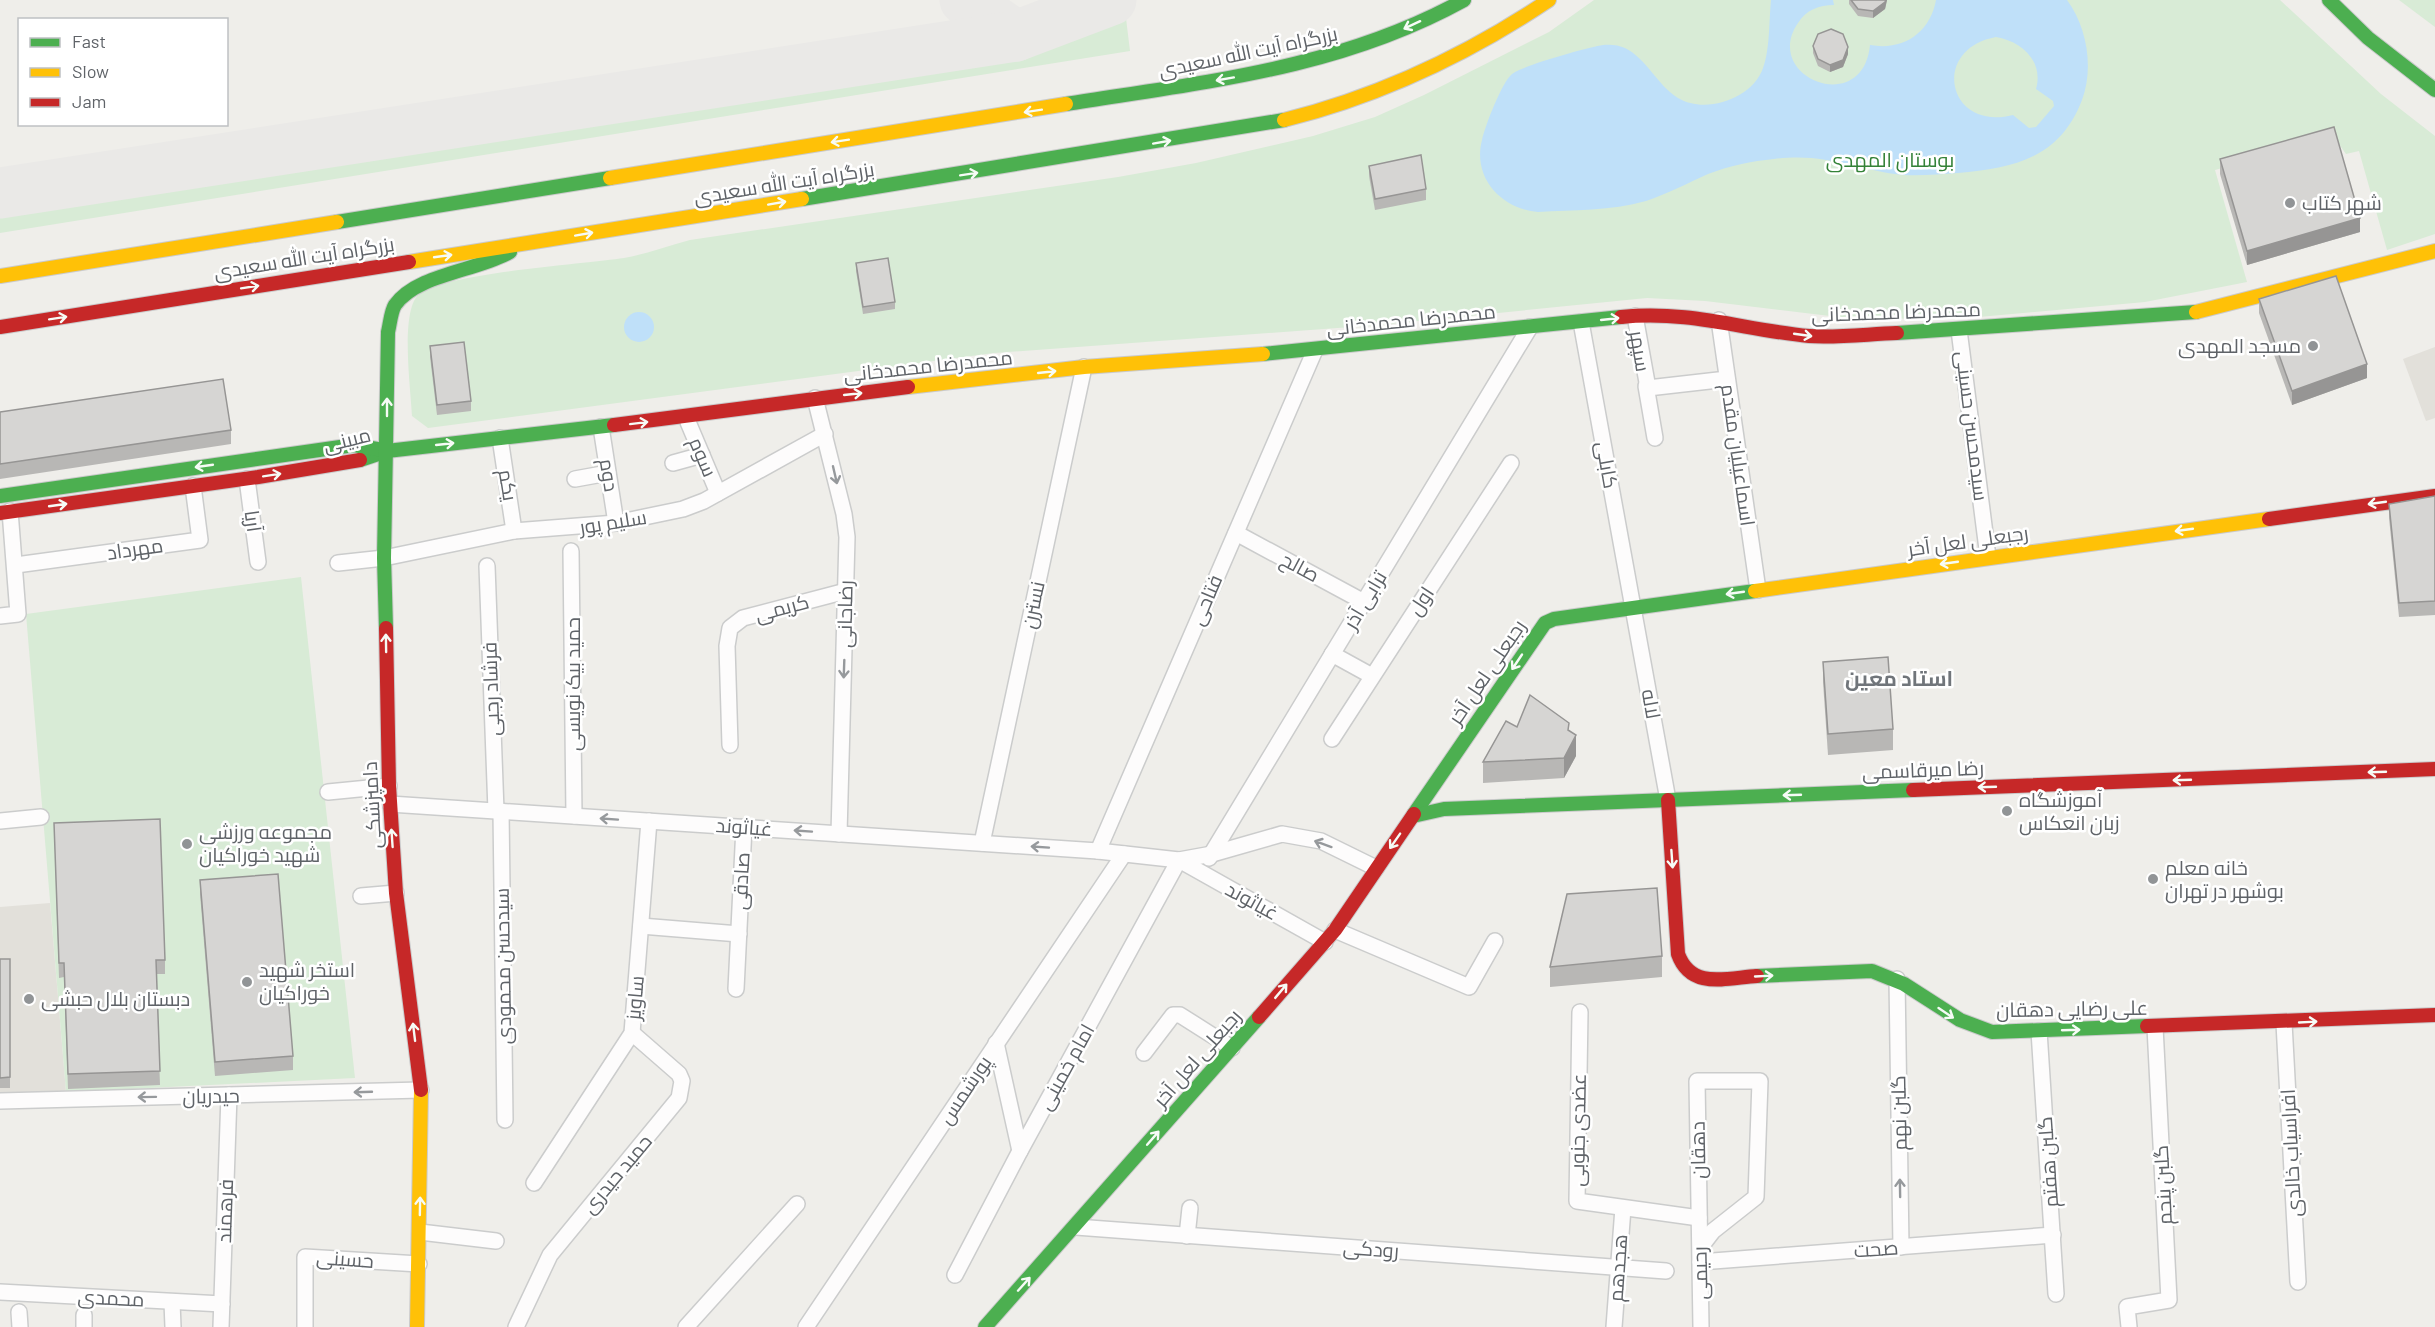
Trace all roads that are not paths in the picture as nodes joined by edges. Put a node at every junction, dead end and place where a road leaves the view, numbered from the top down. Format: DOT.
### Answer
graph roads {
  1 [pos="1464,0"];
  2 [pos="1549,0"];
  3 [pos="2329,0"];
  4 [pos="2435,90"];
  5 [pos="526,244"];
  6 [pos="2435,251"];
  7 [pos="0,276"];
  8 [pos="1635,316"];
  9 [pos="1719,320"];
  10 [pos="1581,322"];
  11 [pos="0,327"];
  12 [pos="1530,327"];
  13 [pos="1959,330"];
  14 [pos="1315,350"];
  15 [pos="1084,368"];
  16 [pos="1727,379"];
  17 [pos="1646,386"];
  18 [pos="815,398"];
  19 [pos="688,422"];
  20 [pos="601,427"];
  21 [pos="825,434"];
  22 [pos="500,438"];
  23 [pos="1655,438"];
  24 [pos="387,450"];
  25 [pos="702,455"];
  26 [pos="244,461"];
  27 [pos="673,463"];
  28 [pos="1510,463"];
  29 [pos="609,473"];
  30 [pos="247,479"];
  31 [pos="575,479"];
  32 [pos="193,486"];
  33 [pos="718,493"];
  34 [pos="0,496"];
  35 [pos="2435,496"];
  36 [pos="5,512"];
  37 [pos="616,523"];
  38 [pos="514,531"];
  39 [pos="1236,533"];
  40 [pos="572,551"];
  41 [pos="1988,557"];
  42 [pos="384,558"];
  43 [pos="258,562"];
  44 [pos="338,564"];
  45 [pos="16,566"];
  46 [pos="487,566"];
  47 [pos="1758,590"];
  48 [pos="846,591"];
  49 [pos="1364,602"];
  50 [pos="1633,608"];
  51 [pos="0,616"];
  52 [pos="1332,654"];
  53 [pos="1372,676"];
  54 [pos="1332,739"];
  55 [pos="730,745"];
  56 [pos="2435,770"];
  57 [pos="389,786"];
  58 [pos="328,792"];
  59 [pos="1668,800"];
  60 [pos="390,804"];
  61 [pos="498,811"];
  62 [pos="574,816"];
  63 [pos="1413,816"];
  64 [pos="41,817"];
  65 [pos="0,821"];
  66 [pos="650,821"];
  67 [pos="744,827"];
  68 [pos="839,834"];
  69 [pos="982,843"];
  70 [pos="1098,851"];
  71 [pos="1124,854"];
  72 [pos="1212,854"];
  73 [pos="1179,860"];
  74 [pos="1376,868"];
  75 [pos="1200,873"];
  76 [pos="396,893"];
  77 [pos="361,896"];
  78 [pos="642,926"];
  79 [pos="739,934"];
  80 [pos="1330,936"];
  81 [pos="1495,941"];
  82 [pos="1897,979"];
  83 [pos="736,989"];
  84 [pos="1580,1012"];
  85 [pos="2435,1015"];
  86 [pos="2284,1023"];
  87 [pos="2155,1027"];
  88 [pos="2039,1030"];
  89 [pos="632,1033"];
  90 [pos="996,1043"];
  91 [pos="1232,1048"];
  92 [pos="1144,1053"];
  93 [pos="422,1090"];
  94 [pos="229,1095"];
  95 [pos="0,1101"];
  96 [pos="505,1120"];
  97 [pos="1020,1151"];
  98 [pos="534,1183"];
  99 [pos="798,1204"];
  100 [pos="1190,1208"];
  101 [pos="1623,1208"];
  102 [pos="1699,1218"];
  103 [pos="1076,1227"];
  104 [pos="420,1232"];
  105 [pos="2053,1235"];
  106 [pos="1187,1236"];
  107 [pos="496,1241"];
  108 [pos="1901,1247"];
  109 [pos="1700,1255"];
  110 [pos="419,1264"];
  111 [pos="1618,1268"];
  112 [pos="1666,1271"];
  113 [pos="955,1275"];
  114 [pos="2298,1282"];
  115 [pos="0,1292"];
  116 [pos="2056,1294"];
  117 [pos="172,1302"];
  118 [pos="222,1304"];
  119 [pos="173,1327"];
  120 [pos="221,1327"];
  121 [pos="305,1327"];
  122 [pos="417,1327"];
  123 [pos="516,1327"];
  124 [pos="686,1327"];
  125 [pos="806,1327"];
  126 [pos="985,1327"];
  127 [pos="1614,1327"];
  128 [pos="1701,1327"];
  129 [pos="2129,1327"];
  1 -- 7 [label="main road, بزرگراه آیت الله سعیدی, one-way"];
  5 -- 2 [label="main road, بزرگراه آیت الله سعیدی, one-way"];
  3 -- 4 [label="main road"];
  11 -- 5 [label="main road, بزرگراه آیت الله سعیدی, one-way"];
  24 -- 5 [label="main road, دامپزشکی, one-way"];
  6 -- 13 [label="main road, محمدرضا محمدخانی"];
  8 -- 9 [label="main road, محمدرضا محمدخانی"];
  10 -- 8 [label="main road, محمدرضا محمدخانی, one-way"];
  8 -- 17 [label="street, سپهر"];
  9 -- 13 [label="main road, محمدرضا محمدخانی, one-way"];
  9 -- 16 [label="street, اسماعیلیان مقدم"];
  10 -- 12 [label="main road, محمدرضا محمدخانی"];
  10 -- 50 [label="street, کابلی"];
  12 -- 14 [label="main road, محمدرضا محمدخانی"];
  12 -- 49 [label="street, ترابی آذر"];
  13 -- 41 [label="street, سیدمحسن حسینی"];
  14 -- 15 [label="main road, محمدرضا محمدخانی"];
  14 -- 39 [label="street, فتاحی"];
  18 -- 15 [label="main road, محمدرضا محمدخانی, one-way"];
  15 -- 69 [label="street, نسترن"];
  16 -- 17 [label="street, سپهر"];
  16 -- 47 [label="street, اسماعیلیان مقدم"];
  17 -- 23 [label="street, سپهر"];
  20 -- 18 [label="main road, محمدرضا محمدخانی, one-way"];
  18 -- 21 [label="street, رضاجانی"];
  19 -- 25 [label="street, سوم"];
  20 -- 22 [label="main road, محمدرضا محمدخانی"];
  20 -- 29 [label="street, دوم"];
  21 -- 33 [label="street, سلیم پور"];
  21 -- 48 [label="street, رضاجانی, one-way"];
  24 -- 22 [label="main road, محمدرضا محمدخانی, one-way"];
  22 -- 38 [label="street, یکم"];
  24 -- 26 [label="main road, مبینی"];
  30 -- 24 [label="main road, مبینی, one-way"];
  24 -- 42 [label="main road, دامپزشکی"];
  25 -- 27 [label="street"];
  25 -- 33 [label="street, سوم"];
  26 -- 30 [label="main road"];
  26 -- 34 [label="main road, مبینی, one-way"];
  28 -- 53 [label="street, اول"];
  29 -- 31 [label="street"];
  29 -- 37 [label="street, دوم"];
  30 -- 32 [label="main road, مبینی"];
  30 -- 43 [label="street, آریا"];
  36 -- 32 [label="main road, مبینی, one-way"];
  32 -- 45 [label="street, مهرداد"];
  33 -- 37 [label="street, سلیم پور"];
  35 -- 41 [label="main road, رجبعلی لعل آخر, one-way"];
  36 -- 45 [label="street"];
  37 -- 38 [label="street, سلیم پور"];
  38 -- 42 [label="street, سلیم پور"];
  39 -- 49 [label="street, صالح"];
  39 -- 70 [label="street, فتاحی"];
  40 -- 62 [label="street, حمید بیک نویسی"];
  41 -- 47 [label="main road, رجبعلی لعل آخر, one-way"];
  42 -- 44 [label="street, سلیم پور"];
  57 -- 42 [label="main road, دامپزشکی, one-way"];
  45 -- 51 [label="street"];
  46 -- 61 [label="street, فرشاد رجبی"];
  47 -- 50 [label="main road, رجبعلی لعل آخر, one-way"];
  48 -- 55 [label="street, کریمی"];
  48 -- 68 [label="street, رضاجانی, one-way"];
  49 -- 52 [label="street, ترابی آذر"];
  50 -- 59 [label="street, لاله"];
  50 -- 63 [label="main road, رجبعلی لعل آخر, one-way"];
  52 -- 53 [label="street"];
  52 -- 72 [label="street, ترابی آذر"];
  53 -- 54 [label="street, اول"];
  56 -- 59 [label="main road, رضا میرقاسمی, one-way"];
  57 -- 58 [label="street"];
  57 -- 60 [label="main road, دامپزشکی"];
  59 -- 63 [label="main road, رضا میرقاسمی"];
  59 -- 82 [label="main road, علی رضایی دهقان, one-way"];
  60 -- 61 [label="street, غیاثوند"];
  76 -- 60 [label="main road, دامپزشکی, one-way"];
  61 -- 62 [label="street, غیاثوند"];
  61 -- 96 [label="street, سیدحسن محمودی"];
  66 -- 62 [label="street, غیاثوند, one-way"];
  63 -- 74 [label="main road, رجبعلی لعل آخر, one-way"];
  64 -- 65 [label="street"];
  66 -- 67 [label="street, غیاثوند"];
  66 -- 78 [label="street, ساویز"];
  68 -- 67 [label="street, غیاثوند, one-way"];
  67 -- 79 [label="street, صادقی"];
  68 -- 69 [label="street, غیاثوند"];
  70 -- 69 [label="street, غیاثوند, one-way"];
  70 -- 71 [label="street, غیاثوند"];
  71 -- 73 [label="street, غیاثوند"];
  71 -- 90 [label="street, پورشمس"];
  72 -- 73 [label="street"];
  74 -- 72 [label="street, one-way"];
  72 -- 75 [label="street, ترابی آذر"];
  73 -- 75 [label="street, غیاثوند"];
  73 -- 97 [label="street, امام خمینی"];
  74 -- 80 [label="main road, رجبعلی لعل آخر"];
  75 -- 80 [label="street, غیاثوند"];
  76 -- 77 [label="street"];
  93 -- 76 [label="main road, دامپزشکی, one-way"];
  78 -- 79 [label="street, صادقی"];
  78 -- 89 [label="street, ساویز"];
  79 -- 83 [label="street, صادقی"];
  80 -- 81 [label="street, غیاثوند"];
  91 -- 80 [label="main road, رجبعلی لعل آخر, one-way"];
  82 -- 88 [label="main road, علی رضایی دهقان, one-way"];
  108 -- 82 [label="street, گلبن نهم, one-way"];
  84 -- 101 [label="street, عضدی جنوبی"];
  86 -- 85 [label="main road, علی رضایی دهقان, one-way"];
  86 -- 87 [label="main road, علی رضایی دهقان"];
  86 -- 114 [label="street, افراسیاب خالدی"];
  88 -- 87 [label="main road, علی رضایی دهقان, one-way"];
  87 -- 129 [label="street, گلبن پنجم"];
  88 -- 105 [label="street, گلبن هفتم"];
  89 -- 98 [label="street, ساویز"];
  89 -- 123 [label="street, حمید حیدری"];
  90 -- 97 [label="street"];
  90 -- 125 [label="street, پورشمس"];
  91 -- 92 [label="street"];
  103 -- 91 [label="main road, رجبعلی لعل آخر, one-way"];
  93 -- 94 [label="street, حیدریان, one-way"];
  104 -- 93 [label="main road, دامپزشکی, one-way"];
  94 -- 95 [label="street, حیدریان, one-way"];
  94 -- 118 [label="street, فرهمند"];
  97 -- 113 [label="street, امام خمینی"];
  99 -- 124 [label="street"];
  100 -- 106 [label="street"];
  101 -- 102 [label="street"];
  101 -- 111 [label="street, هجدهم"];
  102 -- 109 [label="street, رحیمی"];
  102 -- 109 [label="street, دهقان"];
  103 -- 106 [label="street, رودکی"];
  126 -- 103 [label="main road, رجبعلی لعل آخر, one-way"];
  104 -- 107 [label="street"];
  104 -- 110 [label="main road, دامپزشکی"];
  105 -- 108 [label="street, صحت"];
  105 -- 116 [label="street, گلبن هفتم"];
  106 -- 111 [label="street, رودکی"];
  108 -- 109 [label="street, صحت"];
  109 -- 128 [label="street, رحیمی"];
  110 -- 121 [label="street, حسینی"];
  110 -- 122 [label="main road, دامپزشکی"];
  111 -- 112 [label="street, رودکی"];
  111 -- 127 [label="street, هجدهم"];
  115 -- 117 [label="street, محمدی"];
  117 -- 118 [label="street, محمدی"];
  117 -- 119 [label="street"];
  118 -- 120 [label="street, فرهمند"];
}
